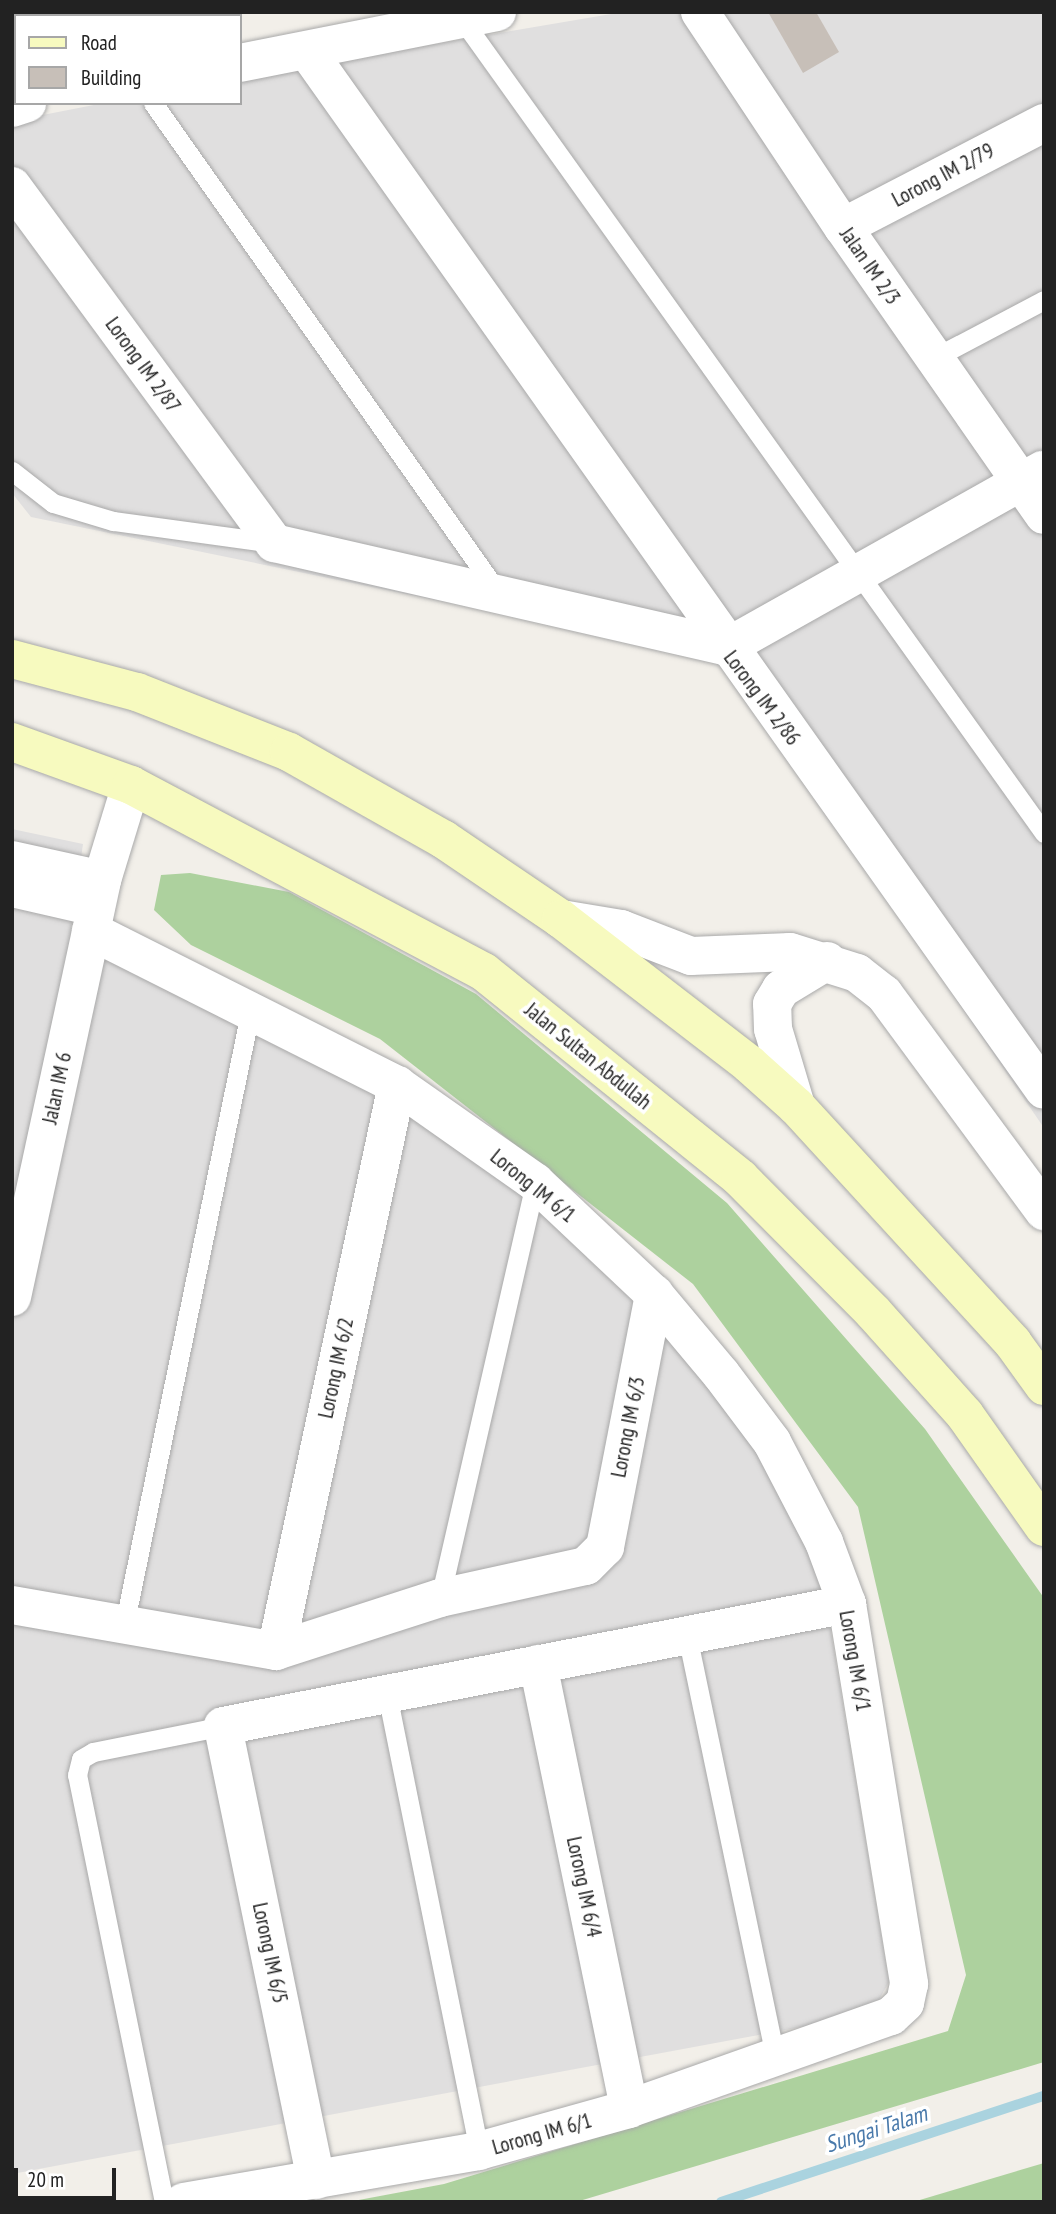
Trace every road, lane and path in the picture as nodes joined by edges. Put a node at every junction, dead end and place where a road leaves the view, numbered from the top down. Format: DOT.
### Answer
graph roads {
  1 [pos="700,12"];
  2 [pos="479,15"];
  3 [pos="308,52"];
  4 [pos="242,63"];
  5 [pos="154,105"];
  6 [pos="1044,122"];
  7 [pos="12,186"];
  8 [pos="843,227"];
  9 [pos="1044,300"];
  10 [pos="934,358"];
  11 [pos="12,471"];
  12 [pos="1032,476"];
  13 [pos="1044,515"];
  14 [pos="274,543"];
  15 [pos="858,572"];
  16 [pos="500,595"];
  17 [pos="12,641"];
  18 [pos="727,647"];
  19 [pos="12,659"];
  20 [pos="136,692"];
  21 [pos="12,742"];
  22 [pos="131,785"];
  23 [pos="1044,832"];
  24 [pos="12,860"];
  25 [pos="12,888"];
  26 [pos="96,906"];
  27 [pos="561,919"];
  28 [pos="827,961"];
  29 [pos="251,1008"];
  30 [pos="397,1085"];
  31 [pos="1044,1090"];
  32 [pos="796,1106"];
  33 [pos="535,1182"];
  34 [pos="1044,1211"];
  35 [pos="13,1290"];
  36 [pos="654,1294"];
  37 [pos="1044,1386"];
  38 [pos="1044,1527"];
  39 [pos="440,1598"];
  40 [pos="847,1604"];
  41 [pos="12,1605"];
  42 [pos="124,1626"];
  43 [pos="687,1634"];
  44 [pos="276,1651"];
  45 [pos="538,1664"];
  46 [pos="387,1694"];
  47 [pos="223,1726"];
  48 [pos="775,2058"];
  49 [pos="629,2109"];
  50 [pos="480,2151"];
  51 [pos="316,2180"];
  52 [pos="164,2202"];
  53 [pos="183,2202"];
  1 -- 8 [label="street, Jalan IM 2/3"];
  2 -- 3 [label="street"];
  2 -- 15 [label="lane"];
  3 -- 4 [label="street"];
  3 -- 18 [label="street"];
  5 -- 16 [label="lane"];
  6 -- 8 [label="street, Lorong IM 2/79"];
  7 -- 14 [label="street, Lorong IM 2/87"];
  8 -- 10 [label="street, Jalan IM 2/3"];
  9 -- 10 [label="lane"];
  10 -- 12 [label="street, Jalan IM 2/3"];
  11 -- 14 [label="lane"];
  12 -- 13 [label="street, Jalan IM 2/3"];
  12 -- 15 [label="street"];
  14 -- 16 [label="street, Lorong IM 2/86"];
  15 -- 18 [label="street"];
  15 -- 23 [label="lane"];
  16 -- 18 [label="street, Lorong IM 2/86"];
  17 -- 20 [label="main road"];
  18 -- 31 [label="street, Lorong IM 2/86"];
  19 -- 20 [label="main road"];
  20 -- 27 [label="main road"];
  21 -- 22 [label="main road, Jalan Sultan Abdullah"];
  22 -- 26 [label="street, Jalan IM 6"];
  22 -- 38 [label="main road, Jalan Sultan Abdullah"];
  24 -- 26 [label="street, Lorong IM 6/1"];
  25 -- 26 [label="street, Lorong IM 6/1"];
  26 -- 29 [label="street, Lorong IM 6/1"];
  26 -- 35 [label="street, Jalan IM 6"];
  27 -- 28 [label="street"];
  27 -- 32 [label="main road"];
  28 -- 32 [label="street"];
  28 -- 34 [label="street"];
  29 -- 30 [label="street, Lorong IM 6/1"];
  29 -- 42 [label="lane"];
  30 -- 33 [label="street, Lorong IM 6/1"];
  30 -- 44 [label="street, Lorong IM 6/2"];
  32 -- 37 [label="main road"];
  33 -- 36 [label="street, Lorong IM 6/1"];
  33 -- 39 [label="lane"];
  36 -- 39 [label="street, Lorong IM 6/3"];
  36 -- 40 [label="street, Lorong IM 6/1"];
  39 -- 44 [label="street"];
  40 -- 43 [label="street"];
  40 -- 48 [label="street, Lorong IM 6/1"];
  41 -- 42 [label="street"];
  42 -- 44 [label="street"];
  43 -- 45 [label="street"];
  43 -- 48 [label="lane"];
  45 -- 46 [label="street"];
  45 -- 49 [label="street, Lorong IM 6/4"];
  46 -- 47 [label="street"];
  46 -- 50 [label="lane"];
  47 -- 51 [label="street, Lorong IM 6/5"];
  47 -- 52 [label="lane"];
  48 -- 49 [label="street, Lorong IM 6/1"];
  49 -- 50 [label="street, Lorong IM 6/1"];
  50 -- 51 [label="street, Lorong IM 6/1"];
  51 -- 53 [label="street, Lorong IM 6/1"];
}
